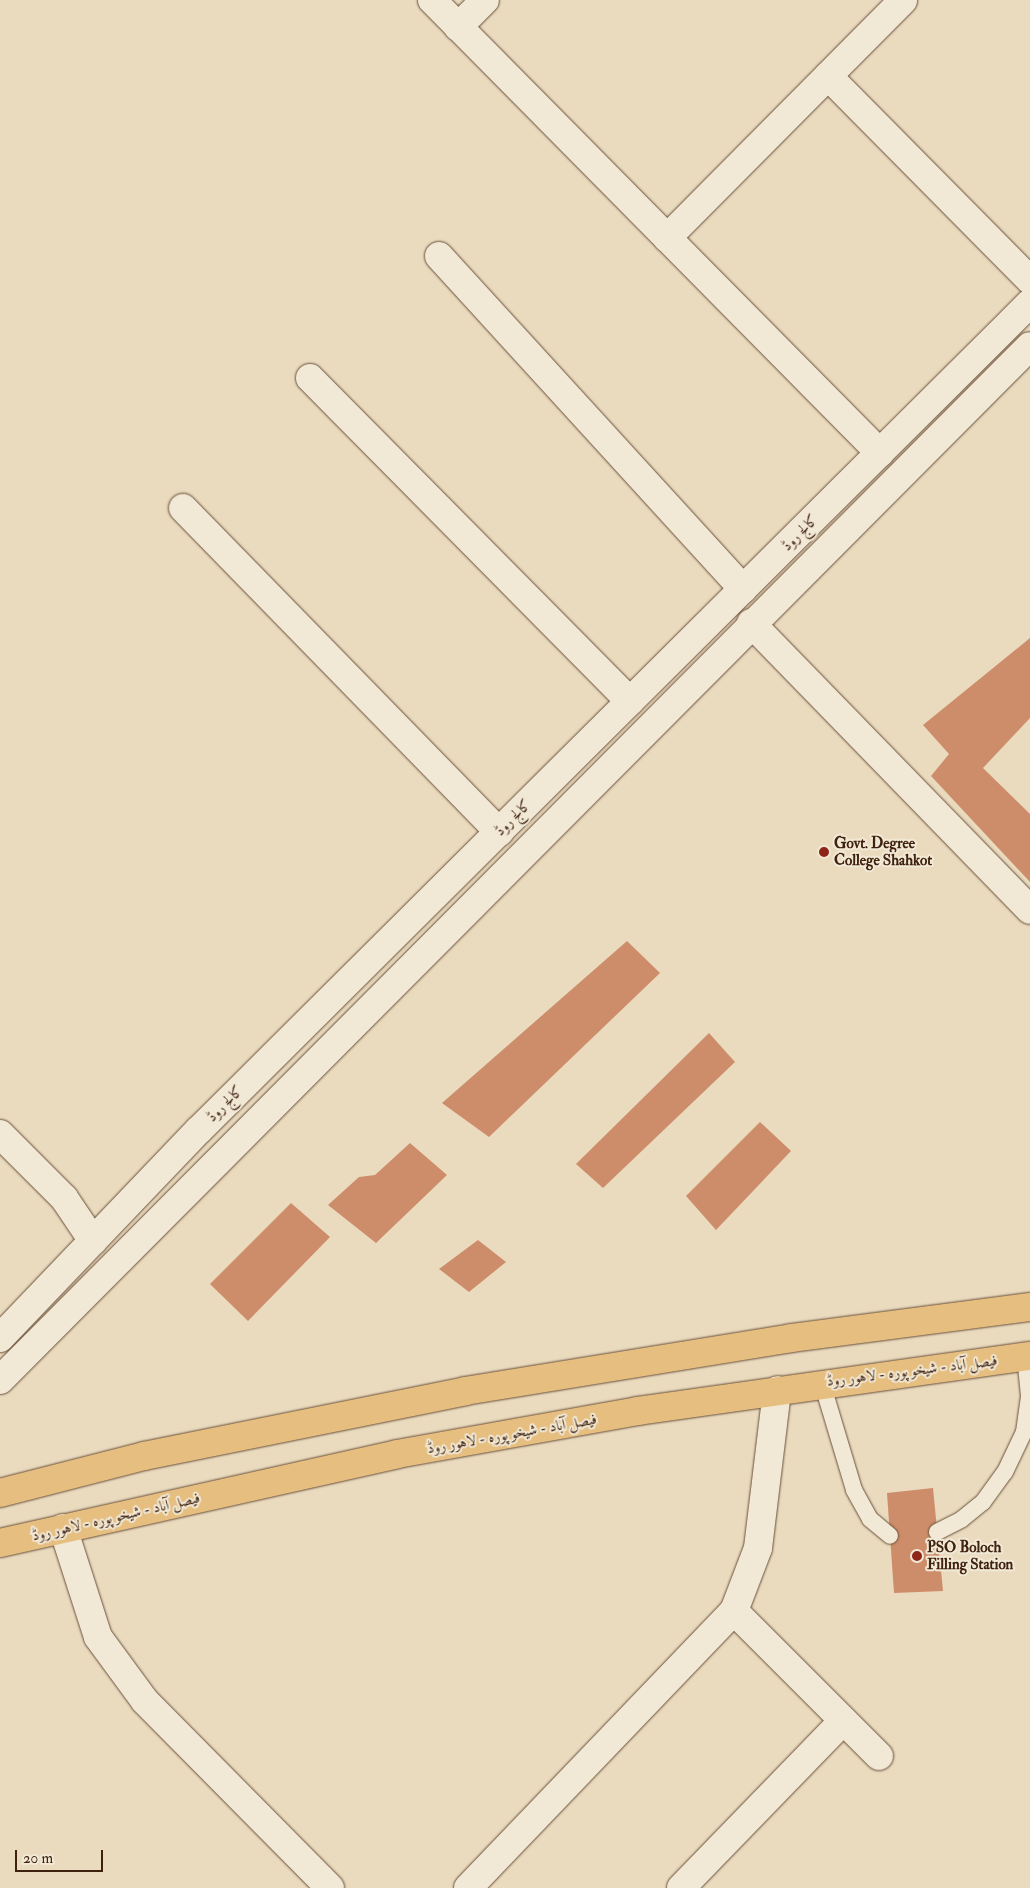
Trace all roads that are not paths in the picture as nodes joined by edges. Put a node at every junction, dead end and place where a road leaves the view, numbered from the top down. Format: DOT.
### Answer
graph roads {
  1 [pos="432,0"];
  2 [pos="485,0"];
  3 [pos="903,0"];
  4 [pos="458,27"];
  5 [pos="828,76"];
  6 [pos="667,238"];
  7 [pos="439,256"];
  8 [pos="1030,280"];
  9 [pos="1030,303"];
  10 [pos="1030,346"];
  11 [pos="310,378"];
  12 [pos="880,453"];
  13 [pos="183,508"];
  14 [pos="743,589"];
  15 [pos="751,623"];
  16 [pos="630,701"];
  17 [pos="499,832"];
  18 [pos="1030,910"];
  19 [pos="0,1134"];
  20 [pos="93,1241"];
  21 [pos="1030,1307"];
  22 [pos="0,1338"];
  23 [pos="1028,1356"];
  24 [pos="0,1380"];
  25 [pos="822,1383"];
  26 [pos="777,1390"];
  27 [pos="0,1493"];
  28 [pos="63,1528"];
  29 [pos="938,1532"];
  30 [pos="890,1536"];
  31 [pos="0,1543"];
  32 [pos="734,1611"];
  33 [pos="843,1721"];
  34 [pos="879,1756"];
  35 [pos="330,1888"];
  36 [pos="468,1888"];
  37 [pos="681,1888"];
  1 -- 4 [label="street"];
  2 -- 4 [label="street"];
  3 -- 5 [label="street"];
  4 -- 6 [label="street"];
  5 -- 6 [label="street"];
  5 -- 8 [label="street"];
  6 -- 12 [label="street"];
  7 -- 14 [label="street"];
  9 -- 12 [label="street, کالج روڈ"];
  10 -- 15 [label="street, کالج روڈ"];
  11 -- 16 [label="street"];
  12 -- 14 [label="street, کالج روڈ"];
  13 -- 17 [label="street"];
  14 -- 16 [label="street, کالج روڈ"];
  15 -- 18 [label="street"];
  15 -- 24 [label="street, کالج روڈ"];
  16 -- 17 [label="street, کالج روڈ"];
  17 -- 20 [label="street, کالج روڈ"];
  19 -- 20 [label="street"];
  20 -- 22 [label="street, کالج روڈ"];
  21 -- 27 [label="highway"];
  23 -- 25 [label="highway, فیصل آباد - شیخو پورہ - لاہور روڈ"];
  23 -- 29 [label="lane"];
  25 -- 26 [label="highway, فیصل آباد - شیخو پورہ - لاہور روڈ"];
  25 -- 30 [label="lane"];
  26 -- 28 [label="highway, فیصل آباد - شیخو پورہ - لاہور روڈ"];
  26 -- 32 [label="street"];
  28 -- 31 [label="highway, فیصل آباد - شیخو پورہ - لاہور روڈ"];
  28 -- 35 [label="street"];
  32 -- 33 [label="street"];
  32 -- 36 [label="street"];
  33 -- 34 [label="street"];
  33 -- 37 [label="street"];
}
